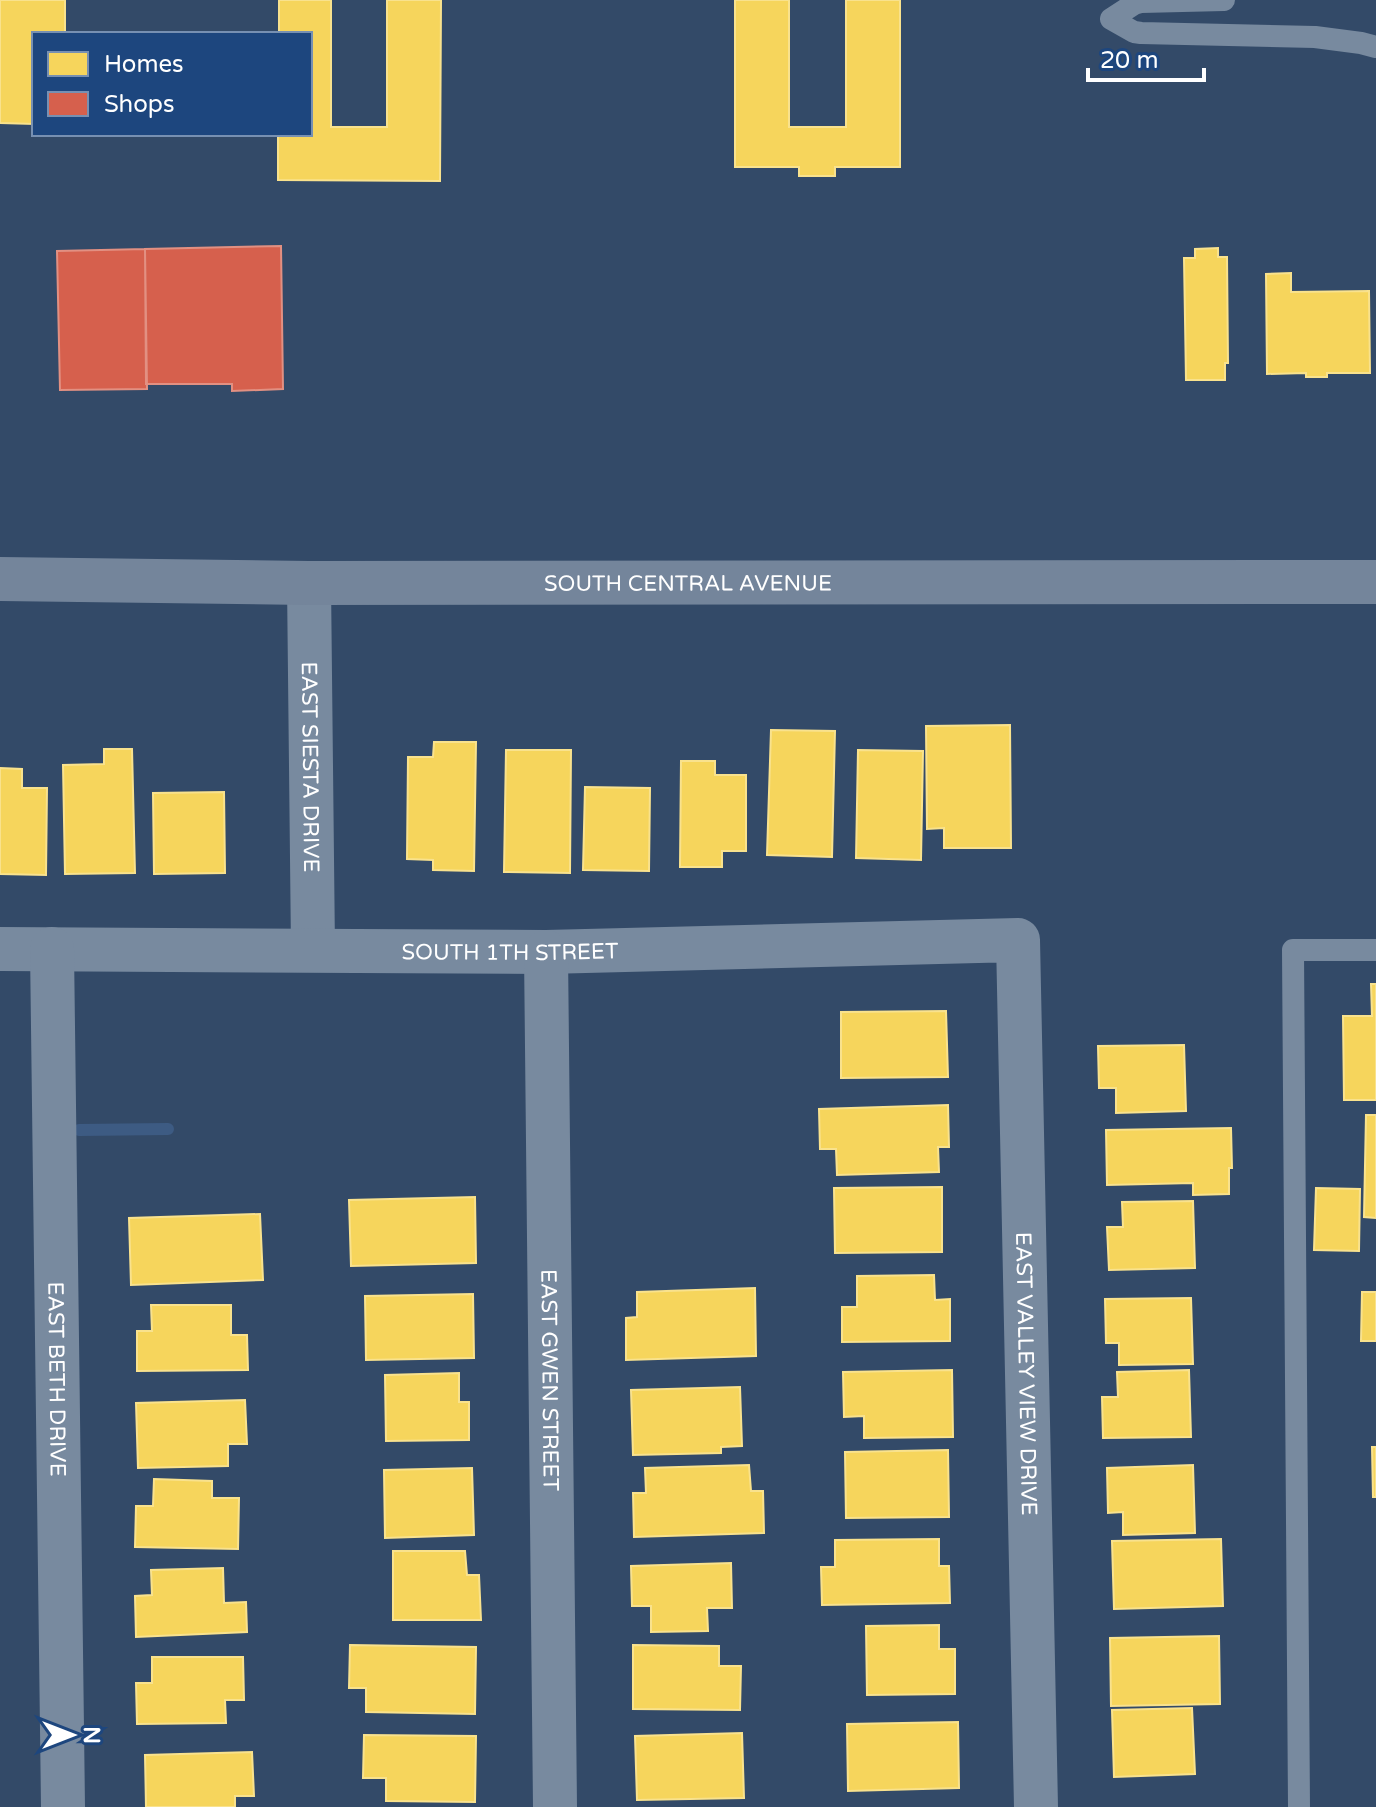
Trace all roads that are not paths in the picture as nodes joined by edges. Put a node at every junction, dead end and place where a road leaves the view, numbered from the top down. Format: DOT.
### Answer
graph roads {
  1 [pos="1224,0"];
  2 [pos="1376,47"];
  3 [pos="0,579"];
  4 [pos="1376,582"];
  5 [pos="309,583"];
  6 [pos="1018,940"];
  7 [pos="0,949"];
  8 [pos="52,949"];
  9 [pos="313,950"];
  10 [pos="1376,950"];
  11 [pos="546,952"];
  12 [pos="63,1807"];
  13 [pos="555,1807"];
  14 [pos="1036,1807"];
  15 [pos="1299,1807"];
  1 -- 2 [label="lane"];
  3 -- 5 [label="main road, SOUTH CENTRAL AVENUE"];
  4 -- 5 [label="main road, SOUTH CENTRAL AVENUE"];
  5 -- 9 [label="street, EAST SIESTA DRIVE"];
  6 -- 11 [label="street, SOUTH 1TH STREET"];
  6 -- 14 [label="street, EAST VALLEY VIEW DRIVE"];
  7 -- 8 [label="street, SOUTH 1TH STREET"];
  8 -- 9 [label="street, SOUTH 1TH STREET"];
  8 -- 12 [label="street, EAST BETH DRIVE"];
  9 -- 11 [label="street, SOUTH 1TH STREET"];
  10 -- 15 [label="lane"];
  11 -- 13 [label="street, EAST GWEN STREET"];
}
